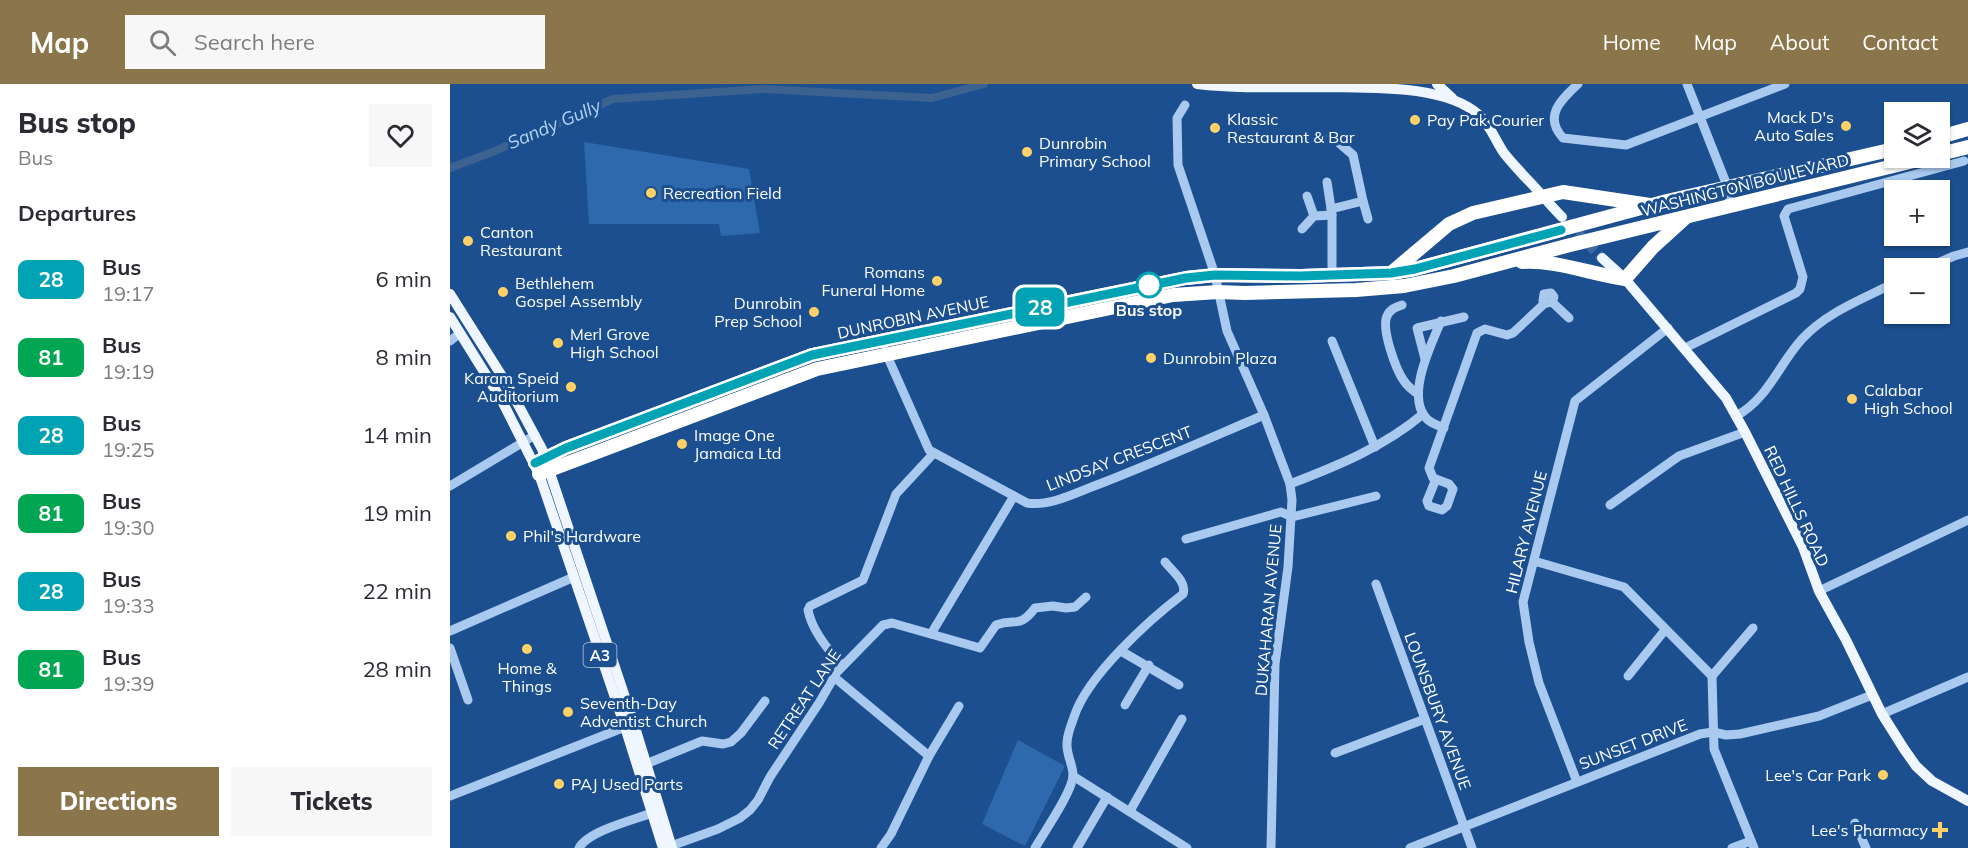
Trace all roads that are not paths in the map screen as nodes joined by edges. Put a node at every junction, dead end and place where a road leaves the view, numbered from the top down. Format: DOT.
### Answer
graph roads {
  1 [pos="1197,84"];
  2 [pos="1437,84"];
  3 [pos="1578,84"];
  4 [pos="1687,84"];
  5 [pos="1785,84"];
  6 [pos="1411,87"];
  7 [pos="1431,89"];
  8 [pos="1454,100"];
  9 [pos="1185,105"];
  10 [pos="1700,118"];
  11 [pos="1968,129"];
  12 [pos="1950,134"];
  13 [pos="1331,136"];
  14 [pos="1968,147"];
  15 [pos="1884,150"];
  16 [pos="1950,152"];
  17 [pos="1964,161"];
  18 [pos="1885,168"];
  19 [pos="1327,182"];
  20 [pos="1728,188"];
  21 [pos="1307,196"];
  22 [pos="1542,197"];
  23 [pos="1363,201"];
  24 [pos="1654,206"];
  25 [pos="1730,206"];
  26 [pos="1331,212"];
  27 [pos="1314,216"];
  28 [pos="1686,217"];
  29 [pos="1368,219"];
  30 [pos="1562,224"];
  31 [pos="1302,229"];
  32 [pos="1570,244"];
  33 [pos="1968,252"];
  34 [pos="1602,258"];
  35 [pos="1949,258"];
  36 [pos="1499,264"];
  37 [pos="1391,273"];
  38 [pos="1332,274"];
  39 [pos="1215,275"];
  40 [pos="1625,279"];
  41 [pos="1884,289"];
  42 [pos="1218,292"];
  43 [pos="450,294"];
  44 [pos="1402,305"];
  45 [pos="450,317"];
  46 [pos="1464,317"];
  47 [pos="1569,318"];
  48 [pos="1441,321"];
  49 [pos="1668,328"];
  50 [pos="460,333"];
  51 [pos="450,341"];
  52 [pos="1332,341"];
  53 [pos="885,346"];
  54 [pos="1685,348"];
  55 [pos="1425,359"];
  56 [pos="1418,394"];
  57 [pos="1423,414"];
  58 [pos="1264,416"];
  59 [pos="1737,416"];
  60 [pos="1444,428"];
  61 [pos="1745,432"];
  62 [pos="536,435"];
  63 [pos="523,441"];
  64 [pos="1375,447"];
  65 [pos="934,453"];
  66 [pos="542,466"];
  67 [pos="1436,479"];
  68 [pos="1290,484"];
  69 [pos="450,486"];
  70 [pos="1014,496"];
  71 [pos="1376,496"];
  72 [pos="1610,505"];
  73 [pos="1292,517"];
  74 [pos="1968,520"];
  75 [pos="1186,539"];
  76 [pos="1534,561"];
  77 [pos="1166,562"];
  78 [pos="574,577"];
  79 [pos="1376,584"];
  80 [pos="1819,591"];
  81 [pos="1086,597"];
  82 [pos="1753,628"];
  83 [pos="1665,630"];
  84 [pos="450,631"];
  85 [pos="932,634"];
  86 [pos="450,648"];
  87 [pos="1121,651"];
  88 [pos="1149,665"];
  89 [pos="842,666"];
  90 [pos="1628,676"];
  91 [pos="1712,676"];
  92 [pos="834,677"];
  93 [pos="1968,677"];
  94 [pos="1179,685"];
  95 [pos="1872,695"];
  96 [pos="468,700"];
  97 [pos="765,701"];
  98 [pos="1125,705"];
  99 [pos="959,706"];
  100 [pos="1882,714"];
  101 [pos="1182,719"];
  102 [pos="1425,719"];
  103 [pos="625,727"];
  104 [pos="1713,732"];
  105 [pos="1335,753"];
  106 [pos="929,756"];
  107 [pos="646,764"];
  108 [pos="1073,776"];
  109 [pos="1577,782"];
  110 [pos="450,796"];
  111 [pos="1107,797"];
  112 [pos="1968,801"];
  113 [pos="1130,811"];
  114 [pos="652,813"];
  115 [pos="1855,823"];
  116 [pos="1464,826"];
  117 [pos="1173,838"];
  118 [pos="1752,844"];
  119 [pos="669,847"];
  120 [pos="579,848"];
  121 [pos="881,848"];
  122 [pos="1035,848"];
  123 [pos="1077,848"];
  124 [pos="1167,848"];
  125 [pos="1188,848"];
  126 [pos="1271,848"];
  127 [pos="1410,848"];
  128 [pos="1472,848"];
  129 [pos="1732,848"];
  130 [pos="1866,848"];
  1 -- 6 [label="main road"];
  2 -- 8 [label="main road"];
  3 -- 10 [label="street"];
  4 -- 10 [label="street"];
  5 -- 10 [label="street"];
  6 -- 7 [label="main road"];
  7 -- 8 [label="main road"];
  8 -- 22 [label="main road"];
  9 -- 39 [label="street"];
  10 -- 20 [label="street"];
  11 -- 12 [label="highway"];
  13 -- 23 [label="street"];
  14 -- 16 [label="highway"];
  15 -- 20 [label="highway, WASHINGTON BOULEVARD"];
  17 -- 54 [label="street"];
  18 -- 25 [label="highway, WASHINGTON BOULEVARD"];
  19 -- 26 [label="street"];
  20 -- 24 [label="highway, WASHINGTON BOULEVARD"];
  20 -- 25 [label="street"];
  21 -- 27 [label="street"];
  22 -- 24 [label="highway"];
  22 -- 30 [label="main road"];
  22 -- 37 [label="highway"];
  23 -- 26 [label="street"];
  23 -- 29 [label="street"];
  24 -- 30 [label="highway, WASHINGTON BOULEVARD"];
  25 -- 28 [label="highway, WASHINGTON BOULEVARD"];
  26 -- 27 [label="street"];
  26 -- 38 [label="street"];
  27 -- 31 [label="street"];
  28 -- 32 [label="highway, WASHINGTON BOULEVARD"];
  28 -- 40 [label="highway"];
  30 -- 37 [label="highway, DUNROBIN AVENUE"];
  32 -- 36 [label="highway, DUNROBIN AVENUE"];
  33 -- 35 [label="street"];
  34 -- 40 [label="main road, RED HILLS ROAD"];
  36 -- 40 [label="highway"];
  36 -- 42 [label="highway, DUNROBIN AVENUE"];
  37 -- 38 [label="highway, DUNROBIN AVENUE"];
  38 -- 39 [label="highway, DUNROBIN AVENUE"];
  39 -- 42 [label="street"];
  39 -- 53 [label="highway, DUNROBIN AVENUE"];
  40 -- 49 [label="main road, RED HILLS ROAD"];
  41 -- 59 [label="street"];
  42 -- 53 [label="highway, DUNROBIN AVENUE"];
  42 -- 58 [label="street"];
  43 -- 62 [label="main road, A3"];
  44 -- 56 [label="street"];
  45 -- 50 [label="main road, A3"];
  46 -- 48 [label="street"];
  47 -- 60 [label="street"];
  48 -- 55 [label="street"];
  48 -- 55 [label="street"];
  49 -- 54 [label="main road, RED HILLS ROAD"];
  49 -- 76 [label="street, HILARY AVENUE"];
  50 -- 51 [label="street"];
  50 -- 63 [label="main road, A3"];
  52 -- 64 [label="street"];
  53 -- 65 [label="street, LINDSAY CRESCENT"];
  53 -- 66 [label="highway, DUNROBIN AVENUE"];
  54 -- 59 [label="main road, RED HILLS ROAD"];
  55 -- 56 [label="street"];
  56 -- 57 [label="street"];
  57 -- 60 [label="street"];
  57 -- 64 [label="street"];
  58 -- 68 [label="street, DUKAHARAN AVENUE"];
  58 -- 70 [label="street, LINDSAY CRESCENT"];
  59 -- 61 [label="main road, RED HILLS ROAD"];
  60 -- 67 [label="street"];
  61 -- 72 [label="street"];
  61 -- 80 [label="main road, RED HILLS ROAD"];
  62 -- 63 [label="street"];
  62 -- 66 [label="main road, A3"];
  63 -- 66 [label="main road, A3"];
  63 -- 69 [label="street"];
  64 -- 68 [label="street"];
  65 -- 70 [label="street, LINDSAY CRESCENT"];
  65 -- 89 [label="street"];
  66 -- 78 [label="main road, A3"];
  66 -- 107 [label="main road, A3"];
  68 -- 73 [label="street, DUKAHARAN AVENUE"];
  70 -- 85 [label="street"];
  71 -- 73 [label="street"];
  73 -- 75 [label="street"];
  73 -- 126 [label="street, DUKAHARAN AVENUE"];
  74 -- 80 [label="street"];
  76 -- 83 [label="street"];
  76 -- 109 [label="street, HILARY AVENUE"];
  77 -- 87 [label="street"];
  78 -- 84 [label="street"];
  78 -- 103 [label="main road, A3"];
  79 -- 102 [label="street, LOUNSBURY AVENUE"];
  80 -- 95 [label="main road, RED HILLS ROAD"];
  81 -- 85 [label="street"];
  82 -- 91 [label="street"];
  83 -- 90 [label="street"];
  83 -- 91 [label="street"];
  85 -- 89 [label="street, RETREAT LANE"];
  86 -- 96 [label="street"];
  87 -- 88 [label="street"];
  87 -- 108 [label="street"];
  88 -- 94 [label="street"];
  88 -- 98 [label="street"];
  89 -- 92 [label="street, RETREAT LANE"];
  91 -- 104 [label="street"];
  92 -- 106 [label="street"];
  92 -- 119 [label="street, RETREAT LANE"];
  93 -- 100 [label="street"];
  95 -- 100 [label="main road, RED HILLS ROAD"];
  95 -- 104 [label="street, SUNSET DRIVE"];
  97 -- 107 [label="street"];
  99 -- 106 [label="street"];
  100 -- 112 [label="main road, RED HILLS ROAD"];
  101 -- 113 [label="street"];
  102 -- 105 [label="street"];
  102 -- 116 [label="street, LOUNSBURY AVENUE"];
  103 -- 110 [label="street"];
  103 -- 114 [label="main road, A3"];
  104 -- 109 [label="street, SUNSET DRIVE"];
  104 -- 118 [label="street"];
  106 -- 121 [label="street"];
  107 -- 119 [label="main road, A3"];
  108 -- 111 [label="street"];
  108 -- 122 [label="street"];
  109 -- 116 [label="street, SUNSET DRIVE"];
  111 -- 113 [label="street"];
  111 -- 123 [label="street"];
  113 -- 117 [label="street"];
  114 -- 119 [label="main road, A3"];
  114 -- 120 [label="street"];
  115 -- 130 [label="street"];
  116 -- 127 [label="street, SUNSET DRIVE"];
  116 -- 128 [label="street, LOUNSBURY AVENUE"];
  117 -- 124 [label="street"];
  117 -- 125 [label="street"];
  118 -- 129 [label="street"];
}
